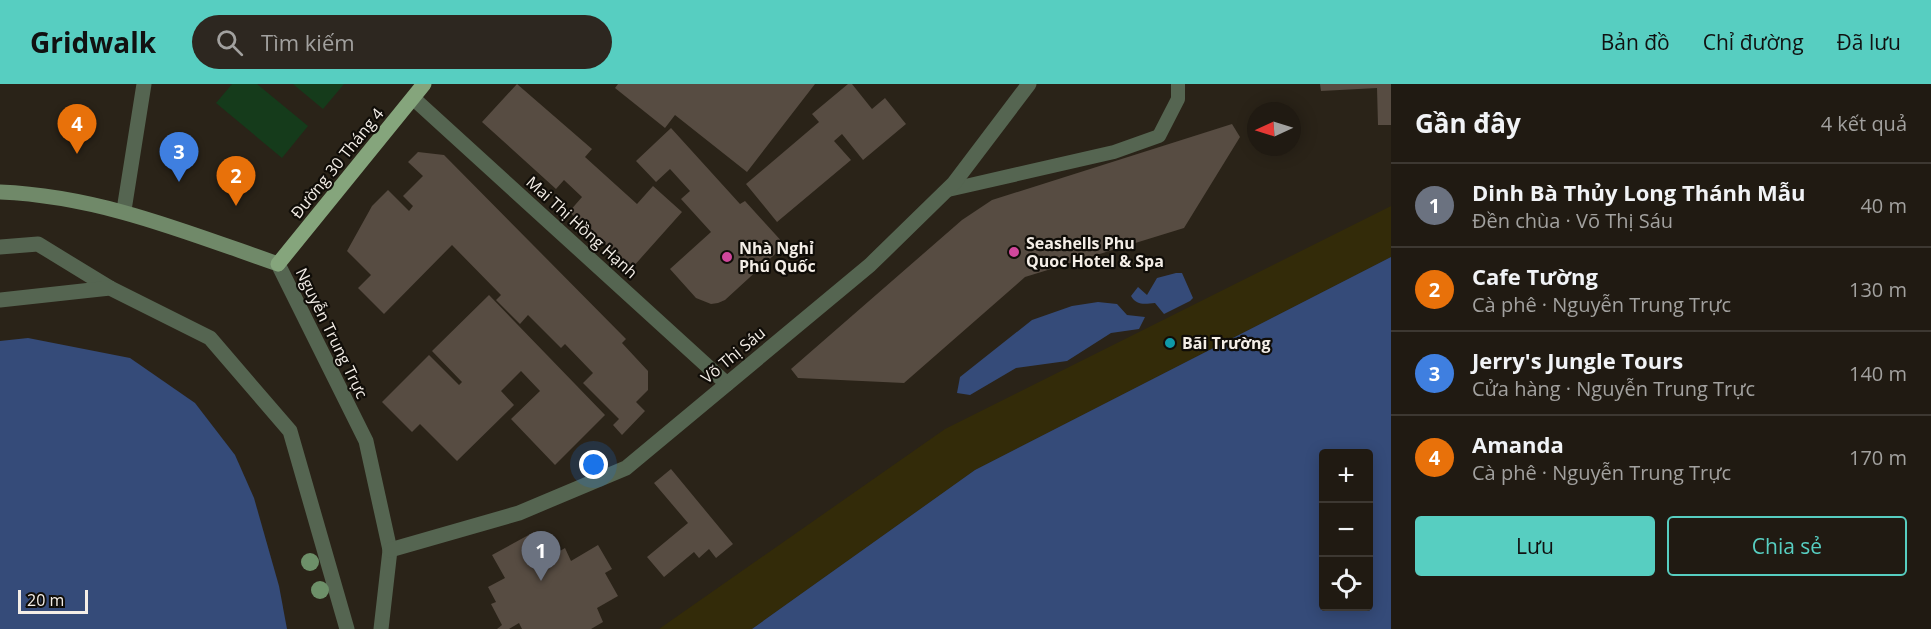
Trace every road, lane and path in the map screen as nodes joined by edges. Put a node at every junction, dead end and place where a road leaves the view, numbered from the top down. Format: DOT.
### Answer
graph roads {
  1 [pos="144,84"];
  2 [pos="424,84"];
  3 [pos="1029,84"];
  4 [pos="1178,84"];
  5 [pos="413,98"];
  6 [pos="948,190"];
  7 [pos="0,192"];
  8 [pos="124,210"];
  9 [pos="0,247"];
  10 [pos="278,264"];
  11 [pos="110,288"];
  12 [pos="0,300"];
  13 [pos="728,384"];
  14 [pos="390,550"];
  15 [pos="347,629"];
  16 [pos="381,629"];
  1 -- 8 [label="street"];
  2 -- 5 [label="main road, Đường 30 Tháng 4"];
  3 -- 6 [label="street, Võ Thị Sáu"];
  4 -- 6 [label="lane"];
  5 -- 10 [label="main road, Đường 30 Tháng 4"];
  5 -- 13 [label="street, Mai Thị Hồng Hạnh"];
  6 -- 13 [label="street, Võ Thị Sáu"];
  7 -- 8 [label="main road, Nguyễn Trung Trực"];
  8 -- 10 [label="main road, Nguyễn Trung Trực"];
  9 -- 11 [label="street"];
  10 -- 14 [label="street, Nguyễn Trung Trực"];
  11 -- 12 [label="street"];
  11 -- 15 [label="street"];
  13 -- 14 [label="street, Võ Thị Sáu"];
  14 -- 16 [label="street, Nguyễn Trung Trực"];
}
